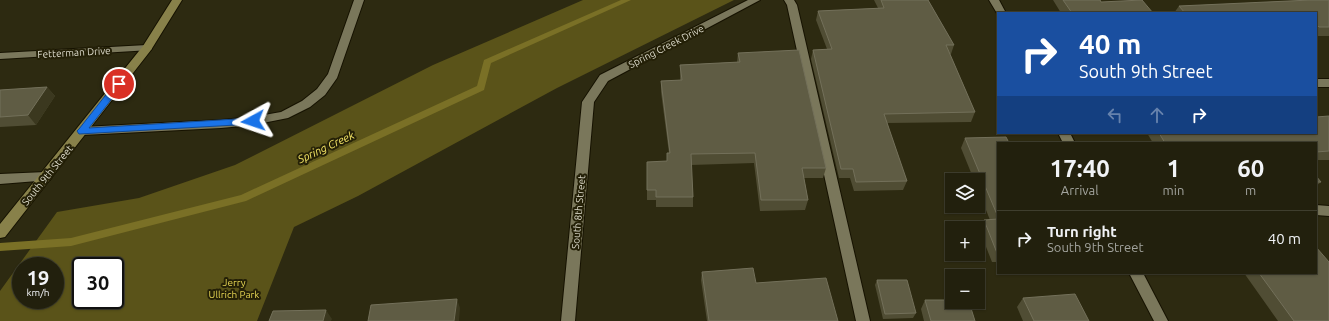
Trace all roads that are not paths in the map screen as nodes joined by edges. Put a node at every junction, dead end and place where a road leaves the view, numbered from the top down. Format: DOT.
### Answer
graph roads {
  1 [pos="177,0"];
  2 [pos="359,0"];
  3 [pos="755,0"];
  4 [pos="788,0"];
  5 [pos="994,0"];
  6 [pos="1000,12"];
  7 [pos="147,48"];
  8 [pos="0,56"];
  9 [pos="1317,83"];
  10 [pos="1329,83"];
  11 [pos="588,102"];
  12 [pos="82,131"];
  13 [pos="46,176"];
  14 [pos="0,180"];
  15 [pos="1317,210"];
  16 [pos="1329,211"];
  17 [pos="3,228"];
  18 [pos="1137,274"];
  19 [pos="568,321"];
  20 [pos="863,321"];
  21 [pos="1161,321"];
  1 -- 7 [label="street, South 9th Street"];
  2 -- 12 [label="street"];
  3 -- 11 [label="street, Spring Creek Drive"];
  4 -- 20 [label="street"];
  5 -- 6 [label="street"];
  7 -- 8 [label="street, Fetterman Drive"];
  7 -- 12 [label="street, South 9th Street"];
  9 -- 10 [label="street"];
  11 -- 19 [label="street, South 8th Street"];
  12 -- 13 [label="street, South 9th Street"];
  13 -- 14 [label="street"];
  13 -- 17 [label="street, South 9th Street"];
  15 -- 16 [label="street"];
  18 -- 21 [label="street"];
}
